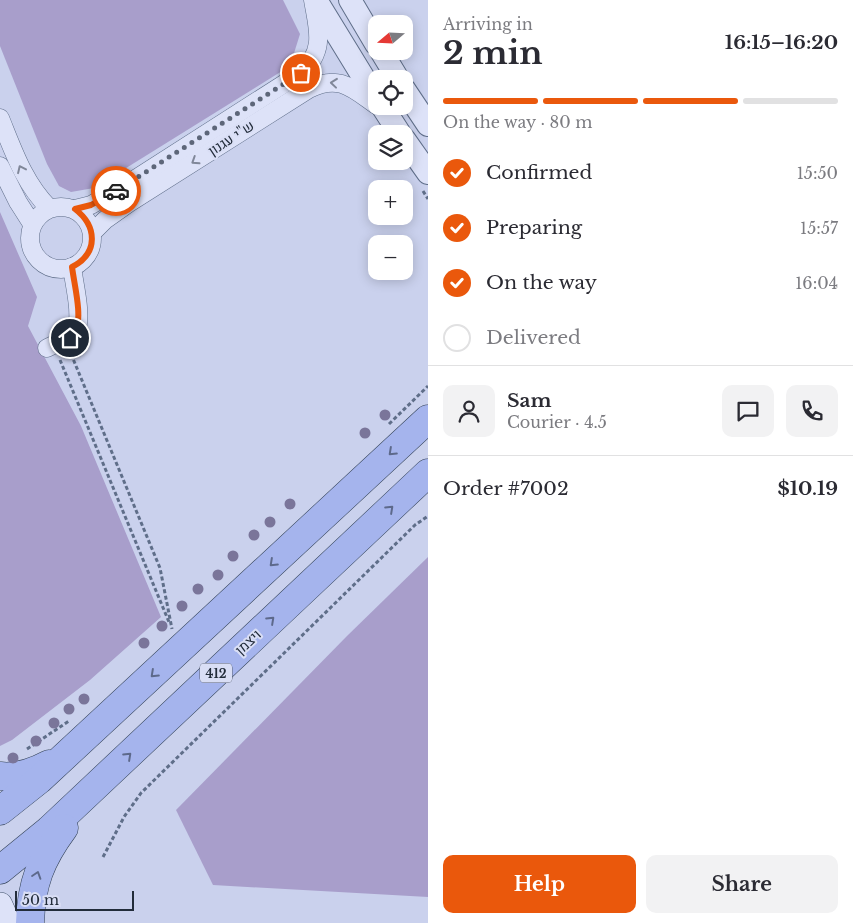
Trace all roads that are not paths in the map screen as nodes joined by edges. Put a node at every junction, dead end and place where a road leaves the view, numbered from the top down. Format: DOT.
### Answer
graph roads {
  1 [pos="312,0"];
  2 [pos="316,0"];
  3 [pos="350,0"];
  4 [pos="368,30"];
  5 [pos="368,86"];
  6 [pos="368,98"];
  7 [pos="413,102"];
  8 [pos="0,118"];
  9 [pos="428,125"];
  10 [pos="413,152"];
  11 [pos="0,166"];
  12 [pos="428,173"];
  13 [pos="48,208"];
  14 [pos="75,209"];
  15 [pos="32,224"];
  16 [pos="92,233"];
  17 [pos="72,267"];
  18 [pos="55,344"];
  19 [pos="428,419"];
  20 [pos="428,472"];
  21 [pos="68,754"];
  22 [pos="0,776"];
  23 [pos="102,780"];
  24 [pos="0,811"];
  25 [pos="0,870"];
  26 [pos="0,905"];
  27 [pos="8,923"];
  28 [pos="30,923"];
  1 -- 14 [label="street, ש\"י עגנון"];
  2 -- 5 [label="street"];
  3 -- 4 [label="street"];
  6 -- 16 [label="street, ש\"י עגנון, one-way"];
  7 -- 9 [label="street"];
  13 -- 8 [label="street, one-way"];
  10 -- 12 [label="street"];
  11 -- 15 [label="street"];
  13 -- 14 [label="street"];
  13 -- 15 [label="street"];
  14 -- 16 [label="street"];
  15 -- 17 [label="street"];
  16 -- 17 [label="street"];
  17 -- 18 [label="street"];
  19 -- 21 [label="main road, one-way"];
  23 -- 20 [label="main road, ויצמן / 412, one-way"];
  21 -- 22 [label="main road"];
  21 -- 24 [label="main road"];
  23 -- 25 [label="main road, ויצמן / 412"];
  28 -- 23 [label="main road, one-way"];
  26 -- 27 [label="main road"];
}
